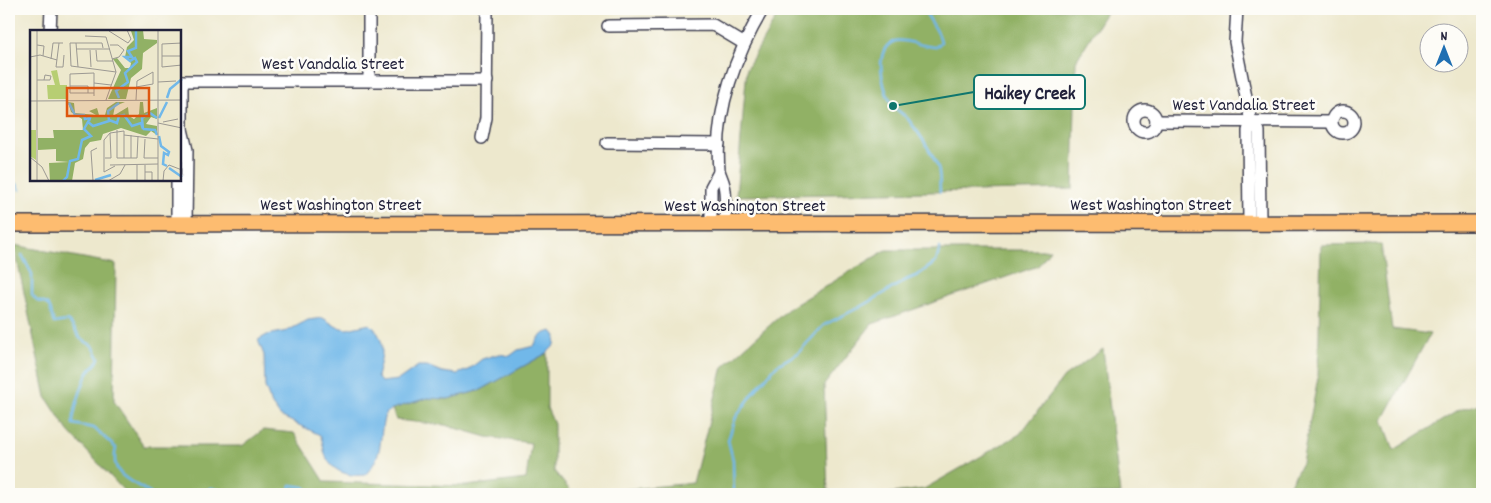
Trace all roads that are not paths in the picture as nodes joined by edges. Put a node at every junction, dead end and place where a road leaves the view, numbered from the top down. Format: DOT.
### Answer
graph roads {
  1 [pos="51,9"];
  2 [pos="369,9"];
  3 [pos="486,9"];
  4 [pos="764,9"];
  5 [pos="1237,9"];
  6 [pos="608,26"];
  7 [pos="50,30"];
  8 [pos="743,43"];
  9 [pos="369,80"];
  10 [pos="181,81"];
  11 [pos="487,81"];
  12 [pos="1156,121"];
  13 [pos="1251,122"];
  14 [pos="1331,122"];
  15 [pos="181,133"];
  16 [pos="482,138"];
  17 [pos="607,143"];
  18 [pos="719,144"];
  19 [pos="177,181"];
  20 [pos="182,223"];
  21 [pos="718,223"];
  22 [pos="1254,223"];
  23 [pos="1482,223"];
  24 [pos="9,224"];
  1 -- 7 [label="street"];
  2 -- 9 [label="street"];
  3 -- 11 [label="street"];
  4 -- 8 [label="street"];
  5 -- 13 [label="street"];
  6 -- 8 [label="street"];
  8 -- 18 [label="street"];
  9 -- 10 [label="street, West Vandalia Street"];
  9 -- 11 [label="street, West Vandalia Street"];
  10 -- 15 [label="street"];
  11 -- 16 [label="street"];
  12 -- 13 [label="street, West Vandalia Street"];
  13 -- 14 [label="street, West Vandalia Street"];
  13 -- 22 [label="street"];
  15 -- 20 [label="street"];
  17 -- 18 [label="street"];
  18 -- 21 [label="street"];
  19 -- 20 [label="street"];
  20 -- 21 [label="main road, West Washington Street"];
  20 -- 24 [label="main road, West Washington Street"];
  21 -- 22 [label="main road, West Washington Street"];
  22 -- 23 [label="main road, West Washington Street"];
}
